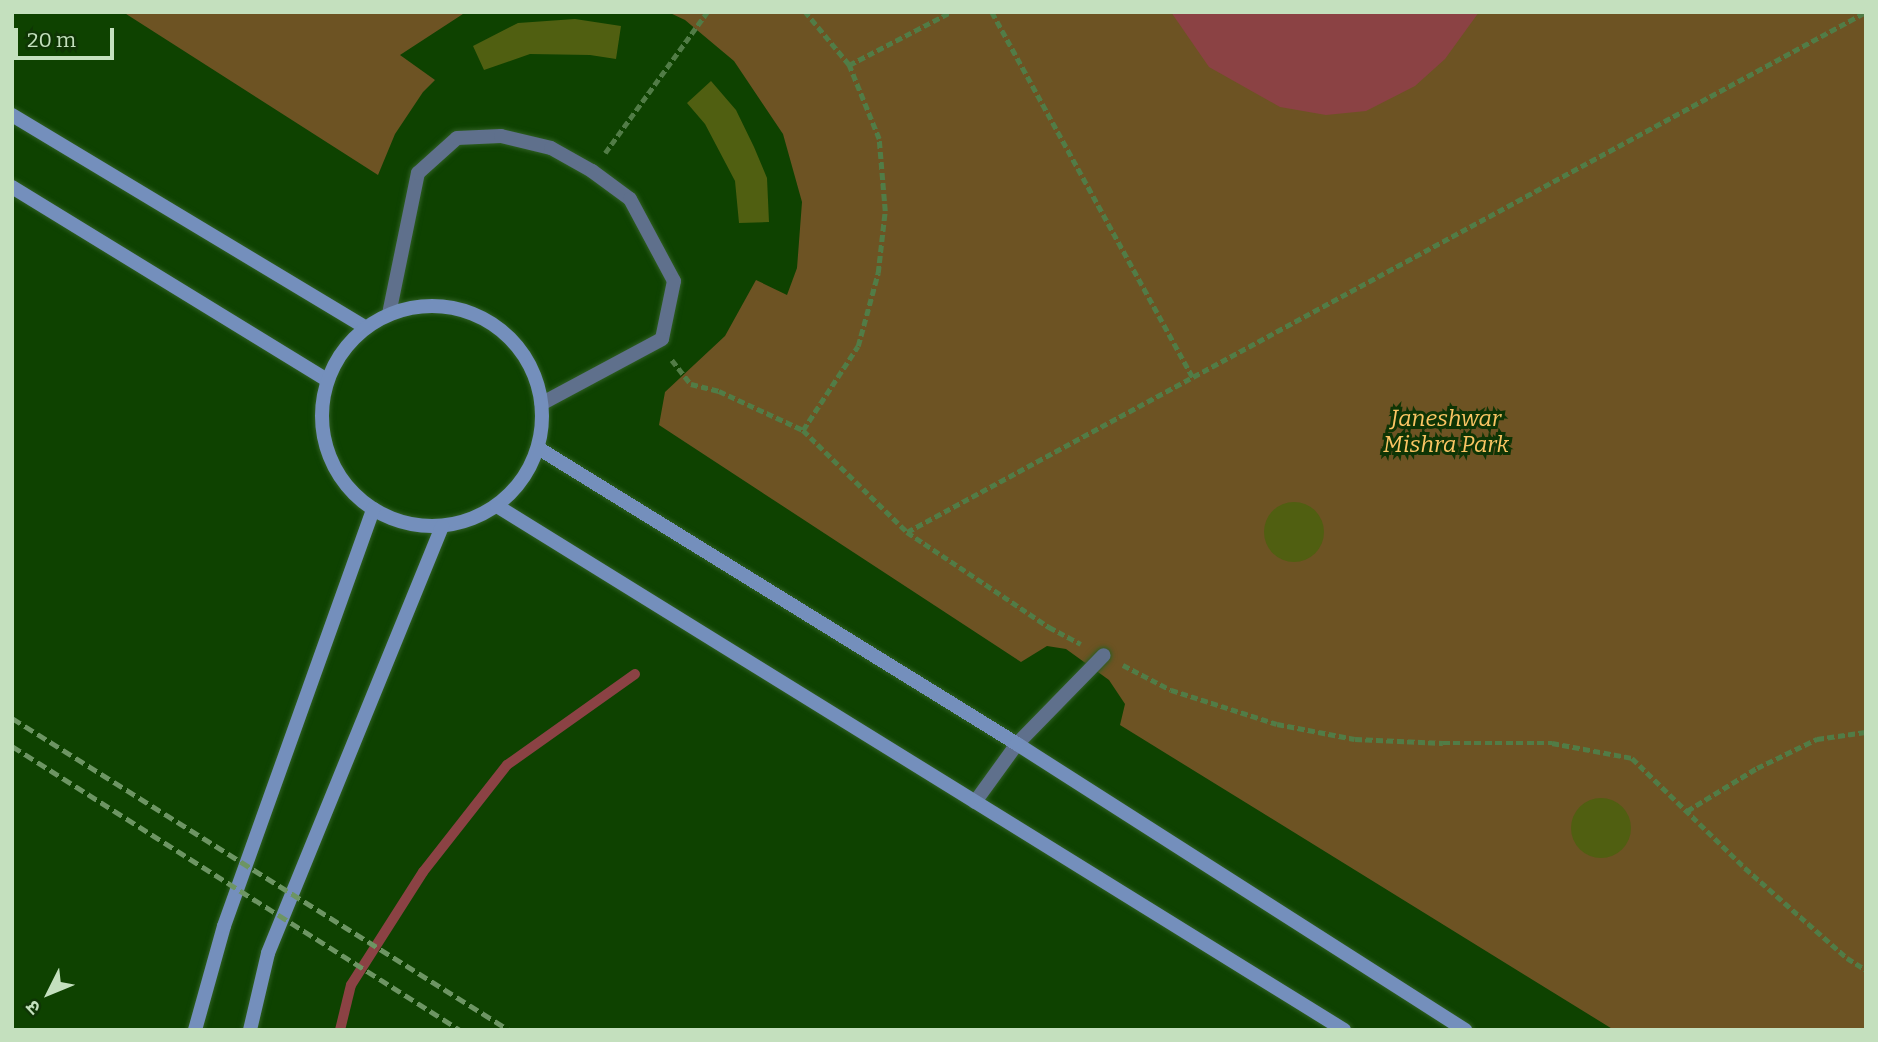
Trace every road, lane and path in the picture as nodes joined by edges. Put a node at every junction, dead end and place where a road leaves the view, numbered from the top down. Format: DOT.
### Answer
graph roads {
  1 [pos="707,12"];
  2 [pos="805,12"];
  3 [pos="951,12"];
  4 [pos="992,12"];
  5 [pos="1866,12"];
  6 [pos="849,65"];
  7 [pos="12,114"];
  8 [pos="592,171"];
  9 [pos="12,187"];
  10 [pos="389,314"];
  11 [pos="365,327"];
  12 [pos="662,339"];
  13 [pos="1193,378"];
  14 [pos="327,380"];
  15 [pos="541,404"];
  16 [pos="803,430"];
  17 [pos="538,448"];
  18 [pos="497,506"];
  19 [pos="373,509"];
  20 [pos="442,526"];
  21 [pos="907,532"];
  22 [pos="1104,656"];
  23 [pos="1866,732"];
  24 [pos="1017,744"];
  25 [pos="975,802"];
  26 [pos="1687,811"];
  27 [pos="1866,970"];
  28 [pos="195,1030"];
  29 [pos="250,1030"];
  30 [pos="1344,1030"];
  31 [pos="1465,1030"];
  1 -- 8 [label="path"];
  2 -- 6 [label="path"];
  3 -- 6 [label="path"];
  4 -- 13 [label="path"];
  5 -- 13 [label="path"];
  6 -- 16 [label="path"];
  7 -- 11 [label="street"];
  8 -- 10 [label="lane"];
  8 -- 12 [label="lane"];
  9 -- 14 [label="street"];
  10 -- 11 [label="street"];
  10 -- 15 [label="street"];
  11 -- 14 [label="street"];
  12 -- 15 [label="lane"];
  12 -- 16 [label="path"];
  13 -- 21 [label="path"];
  14 -- 19 [label="street"];
  15 -- 17 [label="street"];
  16 -- 21 [label="path"];
  17 -- 18 [label="street"];
  17 -- 24 [label="street"];
  18 -- 20 [label="street"];
  18 -- 25 [label="street"];
  19 -- 20 [label="street"];
  19 -- 28 [label="street"];
  20 -- 29 [label="street"];
  21 -- 22 [label="path"];
  22 -- 24 [label="lane"];
  22 -- 26 [label="path"];
  23 -- 26 [label="path"];
  24 -- 25 [label="lane"];
  24 -- 31 [label="street"];
  25 -- 30 [label="street"];
  26 -- 27 [label="path"];
}
